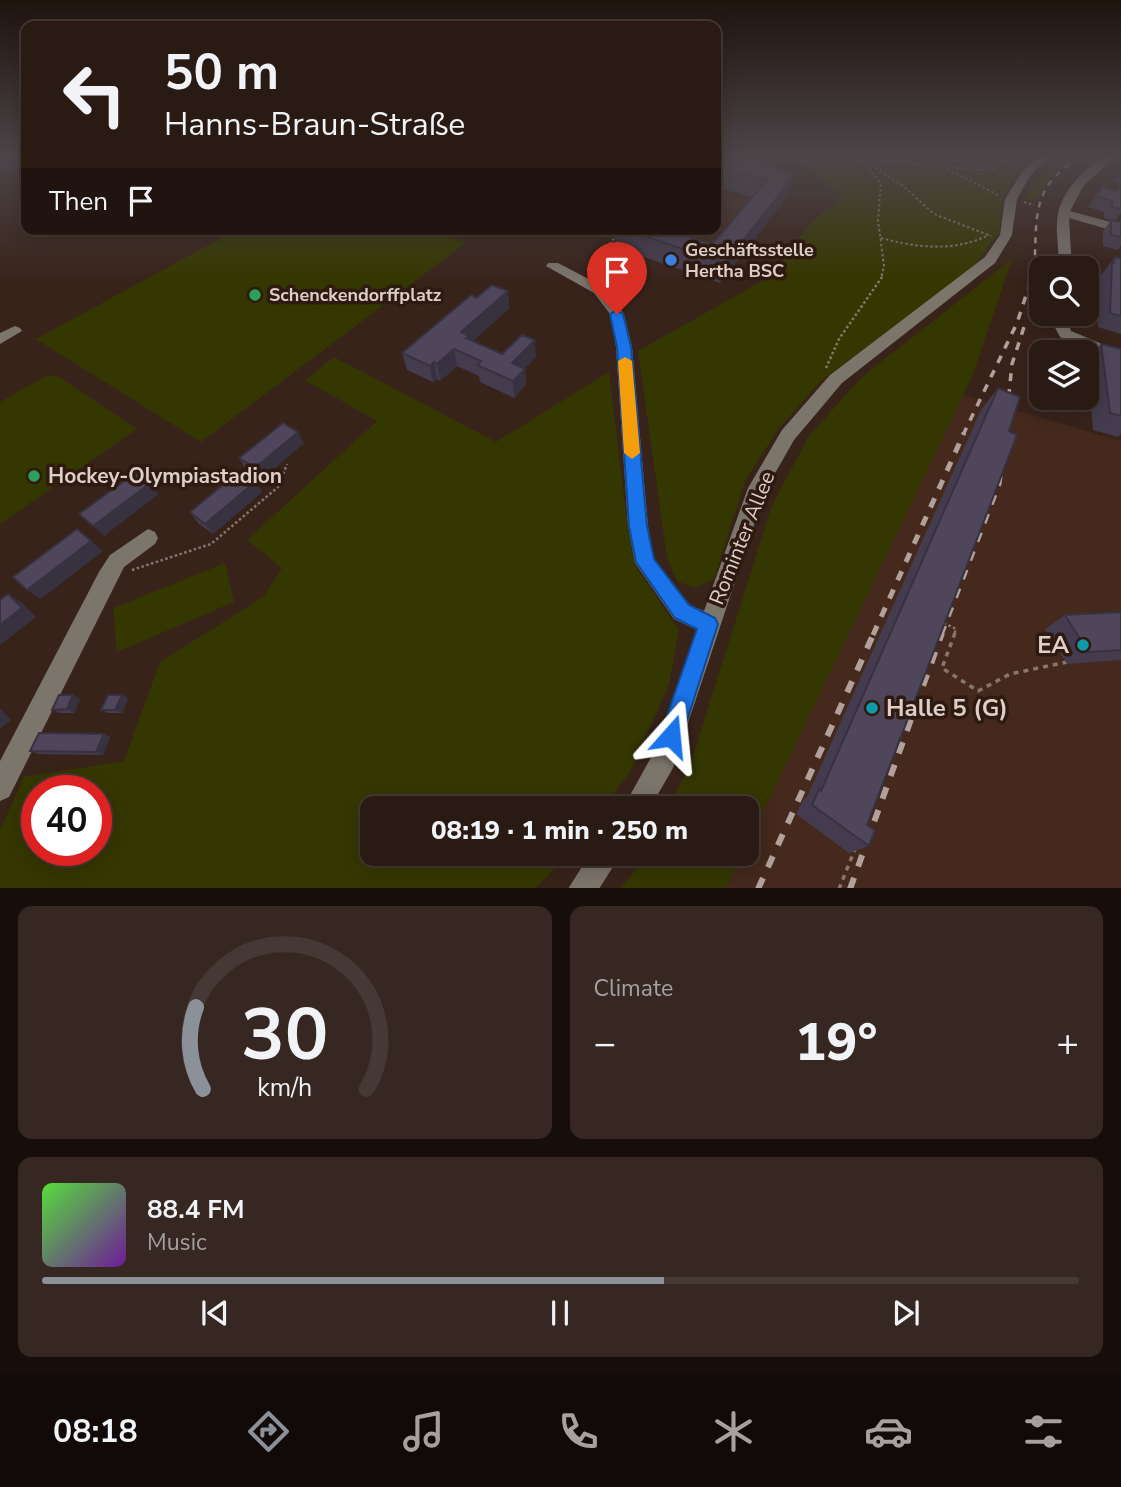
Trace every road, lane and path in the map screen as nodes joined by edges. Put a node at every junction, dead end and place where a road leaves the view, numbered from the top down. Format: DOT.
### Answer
graph roads {
  1 [pos="880,197"];
  2 [pos="916,197"];
  3 [pos="1012,197"];
  4 [pos="1073,197"];
  5 [pos="1021,201"];
  6 [pos="1034,205"];
  7 [pos="1064,213"];
  8 [pos="1121,229"];
  9 [pos="618,235"];
  10 [pos="881,238"];
  11 [pos="1065,256"];
  12 [pos="553,266"];
  13 [pos="580,278"];
  14 [pos="1061,326"];
  15 [pos="15,331"];
  16 [pos="0,339"];
  17 [pos="1121,358"];
  18 [pos="823,374"];
  19 [pos="287,464"];
  20 [pos="148,538"];
  21 [pos="106,579"];
  22 [pos="939,620"];
  23 [pos="708,624"];
  24 [pos="1077,661"];
  25 [pos="0,788"];
  26 [pos="643,796"];
  27 [pos="856,845"];
  28 [pos="598,866"];
  29 [pos="582,888"];
  30 [pos="839,888"];
  1 -- 10 [label="path"];
  2 -- 10 [label="path"];
  3 -- 23 [label="street, Rominter Allee"];
  4 -- 7 [label="street"];
  5 -- 6 [label="path"];
  7 -- 8 [label="street"];
  7 -- 11 [label="street"];
  9 -- 13 [label="path"];
  10 -- 18 [label="path"];
  12 -- 13 [label="street"];
  13 -- 23 [label="street"];
  14 -- 17 [label="street"];
  15 -- 16 [label="street"];
  19 -- 21 [label="path"];
  20 -- 21 [label="street"];
  21 -- 25 [label="street"];
  22 -- 24 [label="path"];
  23 -- 26 [label="street, Rominter Allee"];
  27 -- 30 [label="path"];
  28 -- 29 [label="street"];
}
